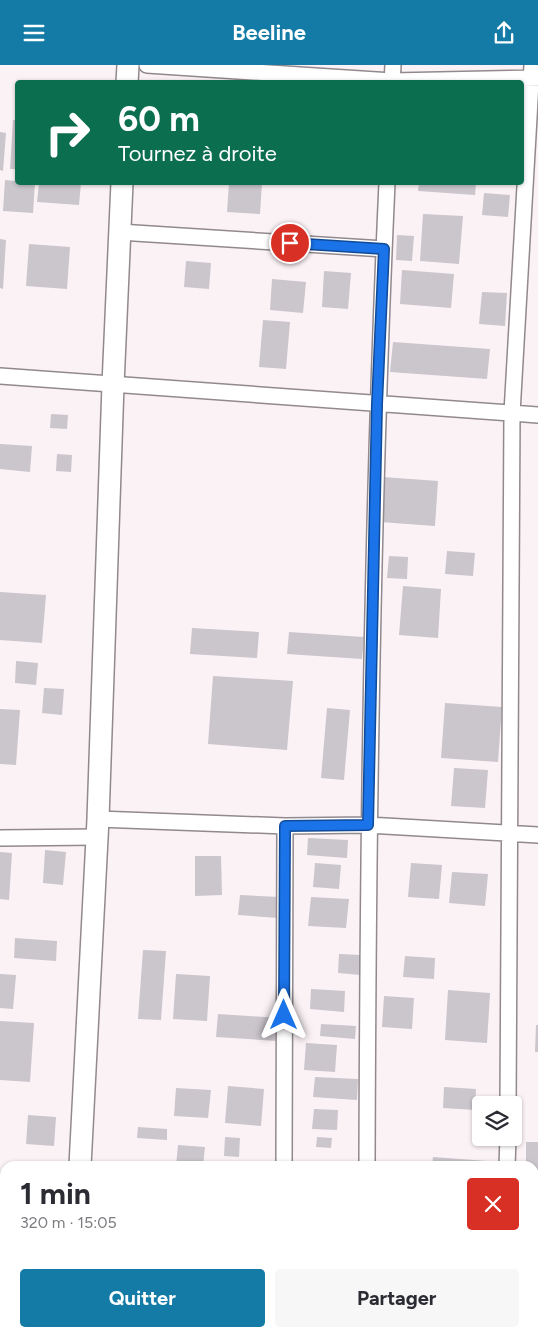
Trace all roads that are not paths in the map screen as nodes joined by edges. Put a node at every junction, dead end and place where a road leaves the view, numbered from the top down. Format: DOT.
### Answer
graph roads {
  1 [pos="128,65"];
  2 [pos="148,65"];
  3 [pos="393,65"];
  4 [pos="534,74"];
  5 [pos="127,80"];
  6 [pos="363,80"];
  7 [pos="392,80"];
  8 [pos="428,80"];
  9 [pos="122,185"];
  10 [pos="387,185"];
  11 [pos="119,232"];
  12 [pos="384,249"];
  13 [pos="0,376"];
  14 [pos="112,385"];
  15 [pos="377,404"];
  16 [pos="512,413"];
  17 [pos="538,415"];
  18 [pos="368,825"];
  19 [pos="285,826"];
  20 [pos="98,828"];
  21 [pos="511,834"];
  22 [pos="538,835"];
  23 [pos="0,838"];
  24 [pos="508,1096"];
  25 [pos="508,1146"];
  26 [pos="80,1161"];
  27 [pos="284,1161"];
  28 [pos="367,1161"];
  29 [pos="508,1161"];
  1 -- 5 [label="street"];
  2 -- 6 [label="street"];
  3 -- 7 [label="street"];
  4 -- 8 [label="street"];
  4 -- 16 [label="street"];
  9 -- 11 [label="street"];
  10 -- 12 [label="street"];
  11 -- 12 [label="street"];
  11 -- 14 [label="street"];
  12 -- 15 [label="street"];
  13 -- 14 [label="street"];
  14 -- 15 [label="street"];
  14 -- 20 [label="street"];
  15 -- 16 [label="street"];
  15 -- 18 [label="street"];
  16 -- 17 [label="street"];
  16 -- 21 [label="street"];
  18 -- 19 [label="street"];
  18 -- 21 [label="street"];
  18 -- 28 [label="street"];
  19 -- 20 [label="street"];
  19 -- 27 [label="street"];
  20 -- 23 [label="street"];
  20 -- 26 [label="street"];
  21 -- 22 [label="street"];
  21 -- 24 [label="street"];
  25 -- 29 [label="street"];
}
